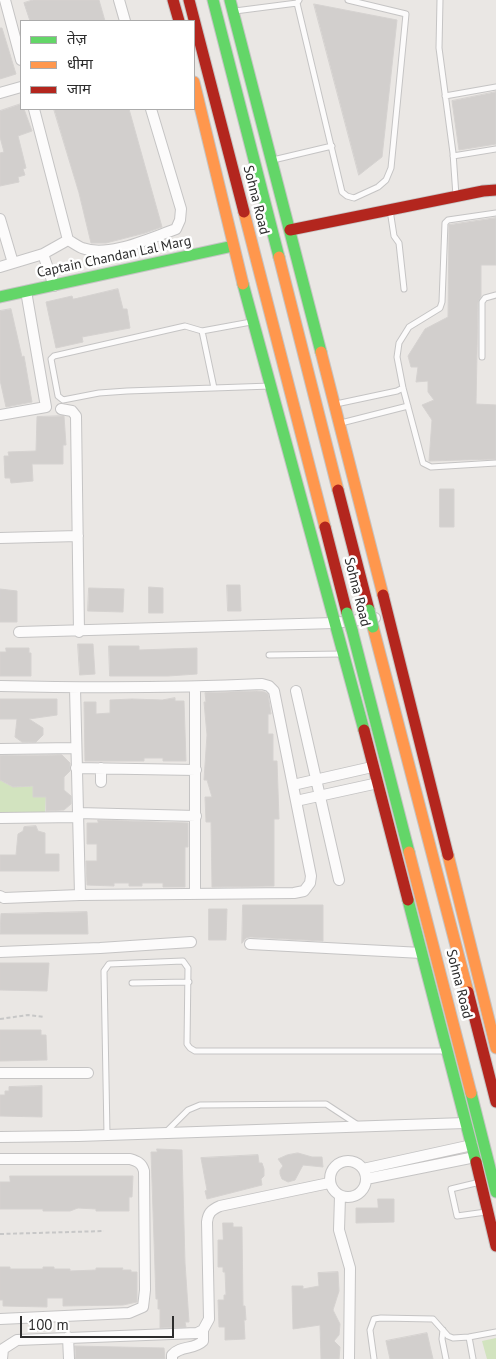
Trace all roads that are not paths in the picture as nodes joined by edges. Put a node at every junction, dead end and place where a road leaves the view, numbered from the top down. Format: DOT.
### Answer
graph roads {
  1 [pos="5,0"];
  2 [pos="119,0"];
  3 [pos="173,0"];
  4 [pos="189,0"];
  5 [pos="213,0"];
  6 [pos="348,0"];
  7 [pos="440,0"];
  8 [pos="298,2"];
  9 [pos="232,6"];
  10 [pos="125,20"];
  11 [pos="179,20"];
  12 [pos="194,20"];
  13 [pos="195,23"];
  14 [pos="20,56"];
  15 [pos="195,86"];
  16 [pos="20,87"];
  17 [pos="496,87"];
  18 [pos="0,93"];
  19 [pos="445,96"];
  20 [pos="34,110"];
  21 [pos="151,110"];
  22 [pos="332,146"];
  23 [pos="496,149"];
  24 [pos="453,156"];
  25 [pos="272,160"];
  26 [pos="496,190"];
  27 [pos="456,196"];
  28 [pos="390,210"];
  29 [pos="496,213"];
  30 [pos="0,219"];
  31 [pos="290,230"];
  32 [pos="68,240"];
  33 [pos="233,246"];
  34 [pos="43,254"];
  35 [pos="13,263"];
  36 [pos="0,267"];
  37 [pos="54,286"];
  38 [pos="404,289"];
  39 [pos="26,292"];
  40 [pos="496,295"];
  41 [pos="0,297"];
  42 [pos="254,322"];
  43 [pos="202,331"];
  44 [pos="482,357"];
  45 [pos="271,386"];
  46 [pos="214,388"];
  47 [pos="403,388"];
  48 [pos="335,405"];
  49 [pos="408,406"];
  50 [pos="61,409"];
  51 [pos="0,415"];
  52 [pos="340,423"];
  53 [pos="496,464"];
  54 [pos="78,536"];
  55 [pos="0,538"];
  56 [pos="388,616"];
  57 [pos="334,624"];
  58 [pos="19,632"];
  59 [pos="79,632"];
  60 [pos="269,654"];
  61 [pos="342,654"];
  62 [pos="0,686"];
  63 [pos="195,687"];
  64 [pos="75,688"];
  65 [pos="296,691"];
  66 [pos="76,748"];
  67 [pos="0,750"];
  68 [pos="372,767"];
  69 [pos="76,768"];
  70 [pos="101,768"];
  71 [pos="196,770"];
  72 [pos="318,781"];
  73 [pos="101,782"];
  74 [pos="378,783"];
  75 [pos="293,785"];
  76 [pos="321,796"];
  77 [pos="296,801"];
  78 [pos="78,815"];
  79 [pos="196,816"];
  80 [pos="0,818"];
  81 [pos="339,880"];
  82 [pos="195,894"];
  83 [pos="80,895"];
  84 [pos="0,896"];
  85 [pos="191,942"];
  86 [pos="250,944"];
  87 [pos="0,952"];
  88 [pos="422,953"];
  89 [pos="189,982"];
  90 [pos="132,983"];
  91 [pos="484,998"];
  92 [pos="496,1010"];
  93 [pos="496,1048"];
  94 [pos="447,1051"];
  95 [pos="0,1073"];
  96 [pos="88,1073"];
  97 [pos="496,1102"];
  98 [pos="465,1123"];
  99 [pos="361,1127"];
  100 [pos="165,1133"];
  101 [pos="107,1135"];
  102 [pos="0,1137"];
  103 [pos="472,1145"];
  104 [pos="475,1157"];
  105 [pos="0,1159"];
  106 [pos="365,1174"];
  107 [pos="480,1182"];
  108 [pos="330,1183"];
  109 [pos="496,1192"];
  110 [pos="340,1196"];
  111 [pos="488,1212"];
  112 [pos="496,1246"];
  113 [pos="0,1320"];
  114 [pos="443,1329"];
  115 [pos="203,1330"];
  116 [pos="496,1332"];
  117 [pos="469,1337"];
  118 [pos="68,1338"];
  119 [pos="2,1359"];
  120 [pos="69,1359"];
  121 [pos="172,1359"];
  122 [pos="349,1359"];
  123 [pos="374,1359"];
  124 [pos="446,1359"];
  125 [pos="473,1359"];
  1 -- 14 [label="street"];
  2 -- 10 [label="street"];
  3 -- 11 [label="main road"];
  4 -- 12 [label="main road, Sohna Road, bridge"];
  5 -- 97 [label="main road, Sohna Road, bridge"];
  6 -- 22 [label="lane"];
  7 -- 19 [label="lane"];
  8 -- 9 [label="lane"];
  8 -- 22 [label="lane"];
  9 -- 25 [label="main road"];
  13 -- 109 [label="main road, Sohna Road, bridge"];
  15 -- 33 [label="main road"];
  16 -- 18 [label="street"];
  17 -- 19 [label="lane"];
  19 -- 24 [label="lane"];
  20 -- 32 [label="street"];
  21 -- 32 [label="street"];
  22 -- 25 [label="lane"];
  23 -- 24 [label="lane"];
  24 -- 27 [label="lane"];
  25 -- 31 [label="main road"];
  26 -- 27 [label="main road"];
  27 -- 28 [label="main road"];
  28 -- 31 [label="main road"];
  28 -- 38 [label="lane"];
  29 -- 47 [label="lane"];
  30 -- 35 [label="street"];
  31 -- 48 [label="main road"];
  32 -- 34 [label="street"];
  33 -- 37 [label="main road, Captain Chandan Lal Marg"];
  33 -- 42 [label="main road"];
  34 -- 35 [label="street"];
  34 -- 37 [label="street"];
  35 -- 36 [label="street"];
  37 -- 39 [label="main road, Captain Chandan Lal Marg"];
  39 -- 41 [label="main road, Captain Chandan Lal Marg"];
  39 -- 51 [label="street"];
  40 -- 44 [label="lane"];
  42 -- 43 [label="lane"];
  42 -- 45 [label="main road"];
  43 -- 46 [label="lane"];
  43 -- 46 [label="lane"];
  45 -- 46 [label="lane"];
  45 -- 57 [label="main road"];
  47 -- 48 [label="lane"];
  47 -- 49 [label="lane"];
  48 -- 52 [label="main road"];
  49 -- 52 [label="lane"];
  49 -- 53 [label="lane"];
  50 -- 54 [label="street"];
  52 -- 56 [label="main road"];
  54 -- 55 [label="street"];
  54 -- 59 [label="street"];
  56 -- 57 [label="street"];
  56 -- 91 [label="main road"];
  57 -- 59 [label="street"];
  57 -- 61 [label="main road"];
  58 -- 59 [label="street"];
  60 -- 61 [label="lane"];
  61 -- 68 [label="main road"];
  62 -- 64 [label="street"];
  63 -- 64 [label="street"];
  63 -- 71 [label="street"];
  63 -- 75 [label="street"];
  64 -- 66 [label="street"];
  65 -- 72 [label="street"];
  66 -- 67 [label="street"];
  66 -- 69 [label="street"];
  68 -- 72 [label="street"];
  68 -- 74 [label="main road"];
  69 -- 70 [label="street"];
  69 -- 78 [label="street"];
  70 -- 71 [label="street"];
  70 -- 73 [label="street"];
  71 -- 79 [label="street"];
  72 -- 75 [label="street"];
  72 -- 76 [label="street"];
  74 -- 76 [label="street"];
  74 -- 88 [label="main road"];
  75 -- 77 [label="street"];
  76 -- 77 [label="street"];
  76 -- 81 [label="street"];
  77 -- 82 [label="street"];
  78 -- 79 [label="street"];
  78 -- 80 [label="street"];
  78 -- 83 [label="street"];
  79 -- 82 [label="street"];
  82 -- 83 [label="street"];
  83 -- 84 [label="street"];
  85 -- 87 [label="street"];
  86 -- 88 [label="street"];
  88 -- 94 [label="main road"];
  89 -- 90 [label="lane"];
  89 -- 94 [label="lane"];
  89 -- 101 [label="lane"];
  91 -- 92 [label="main road"];
  91 -- 93 [label="main road"];
  94 -- 98 [label="main road"];
  95 -- 96 [label="street"];
  98 -- 99 [label="street"];
  98 -- 103 [label="main road"];
  99 -- 100 [label="street"];
  99 -- 100 [label="lane"];
  100 -- 101 [label="street"];
  101 -- 102 [label="street"];
  103 -- 104 [label="main road"];
  103 -- 106 [label="street"];
  104 -- 106 [label="street"];
  104 -- 107 [label="main road"];
  105 -- 113 [label="street"];
  106 -- 108 [label="street"];
  106 -- 110 [label="street"];
  107 -- 111 [label="main road"];
  107 -- 111 [label="lane"];
  108 -- 110 [label="street"];
  108 -- 115 [label="street"];
  110 -- 122 [label="street"];
  111 -- 112 [label="main road"];
  114 -- 117 [label="lane"];
  114 -- 123 [label="lane"];
  114 -- 124 [label="lane"];
  115 -- 118 [label="street"];
  115 -- 121 [label="street"];
  116 -- 117 [label="lane"];
  117 -- 125 [label="lane"];
  118 -- 119 [label="street"];
  118 -- 120 [label="street"];
}
